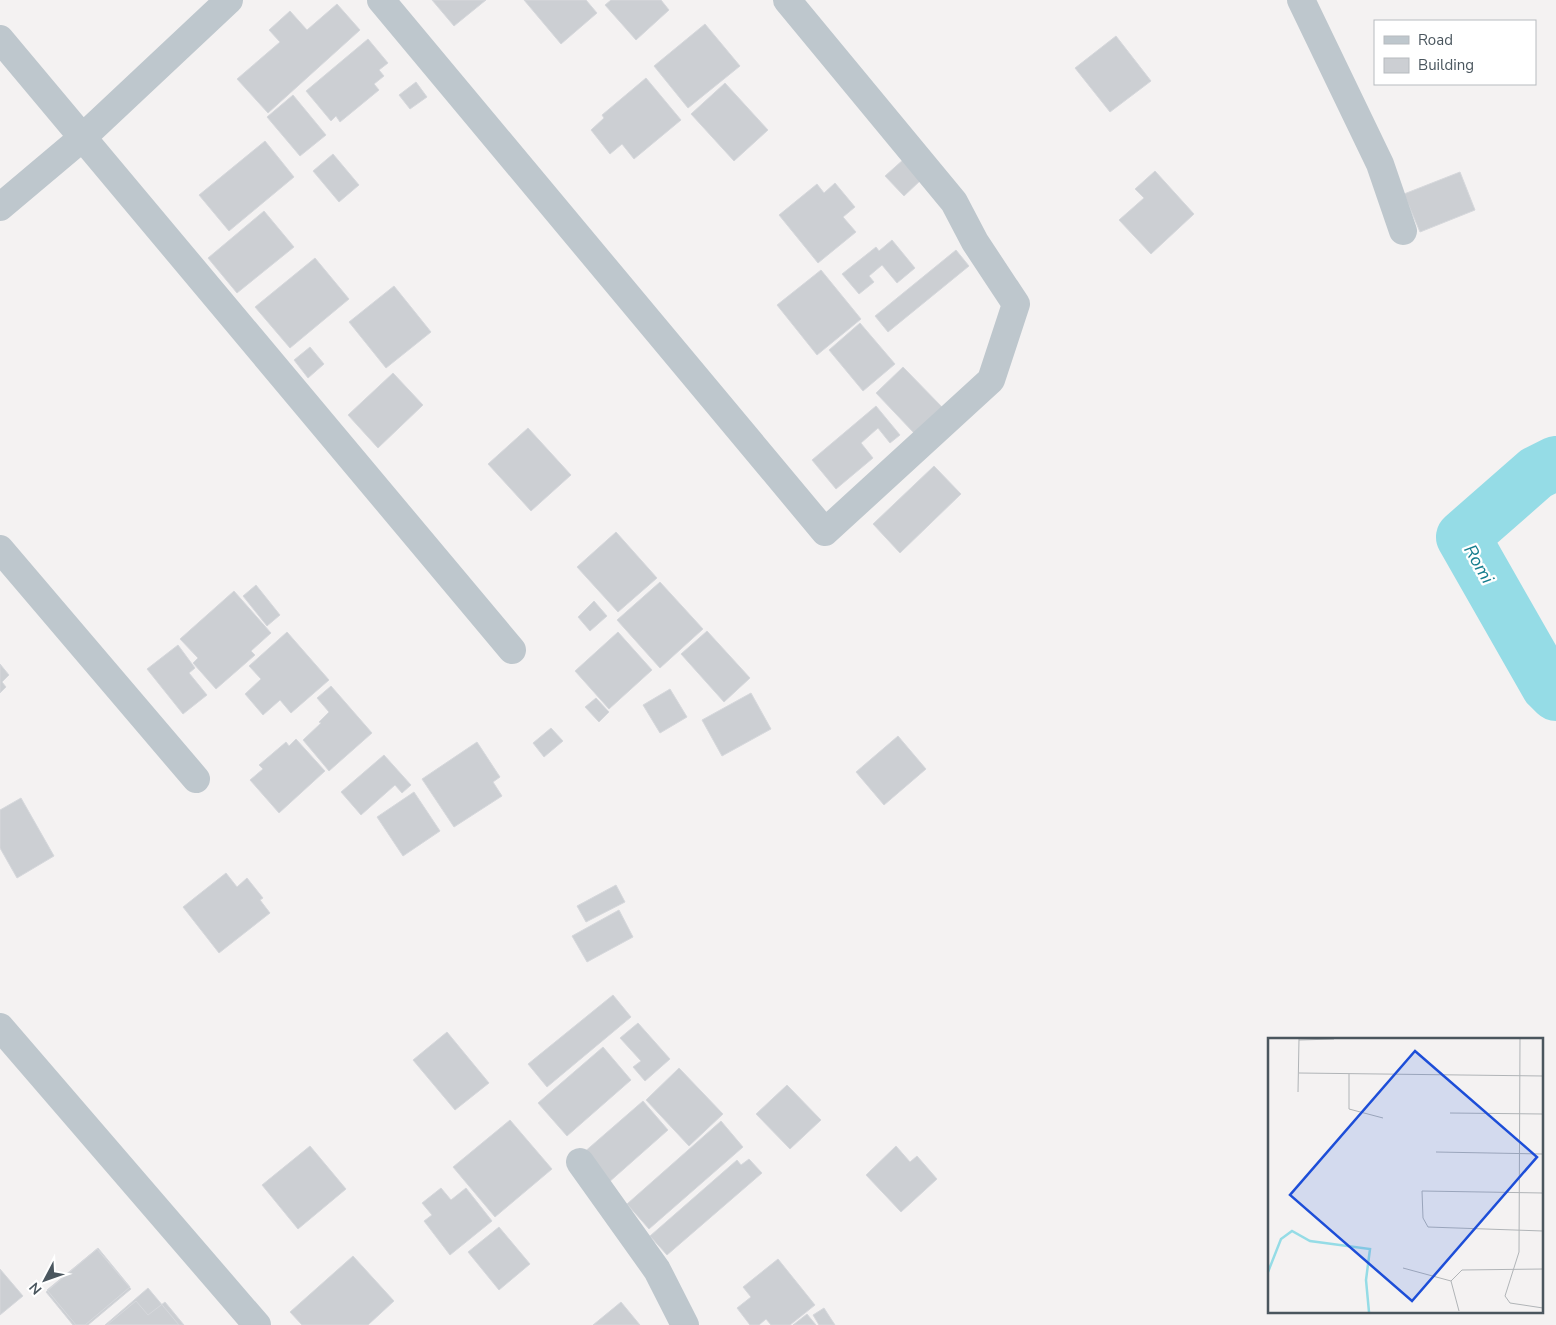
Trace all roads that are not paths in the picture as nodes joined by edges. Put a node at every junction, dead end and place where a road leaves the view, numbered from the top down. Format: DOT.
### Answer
graph roads {
  1 [pos="230,0"];
  2 [pos="381,0"];
  3 [pos="788,0"];
  4 [pos="1301,0"];
  5 [pos="0,39"];
  6 [pos="82,138"];
  7 [pos="0,207"];
  8 [pos="1403,231"];
  9 [pos="0,549"];
  10 [pos="512,650"];
  11 [pos="196,780"];
  12 [pos="0,1027"];
  13 [pos="580,1162"];
  14 [pos="257,1325"];
  15 [pos="685,1325"];
  1 -- 6 [label="street"];
  2 -- 3 [label="street"];
  4 -- 8 [label="street"];
  5 -- 6 [label="street"];
  6 -- 7 [label="street"];
  6 -- 10 [label="street"];
  9 -- 11 [label="street"];
  12 -- 14 [label="street"];
  13 -- 15 [label="street"];
}
